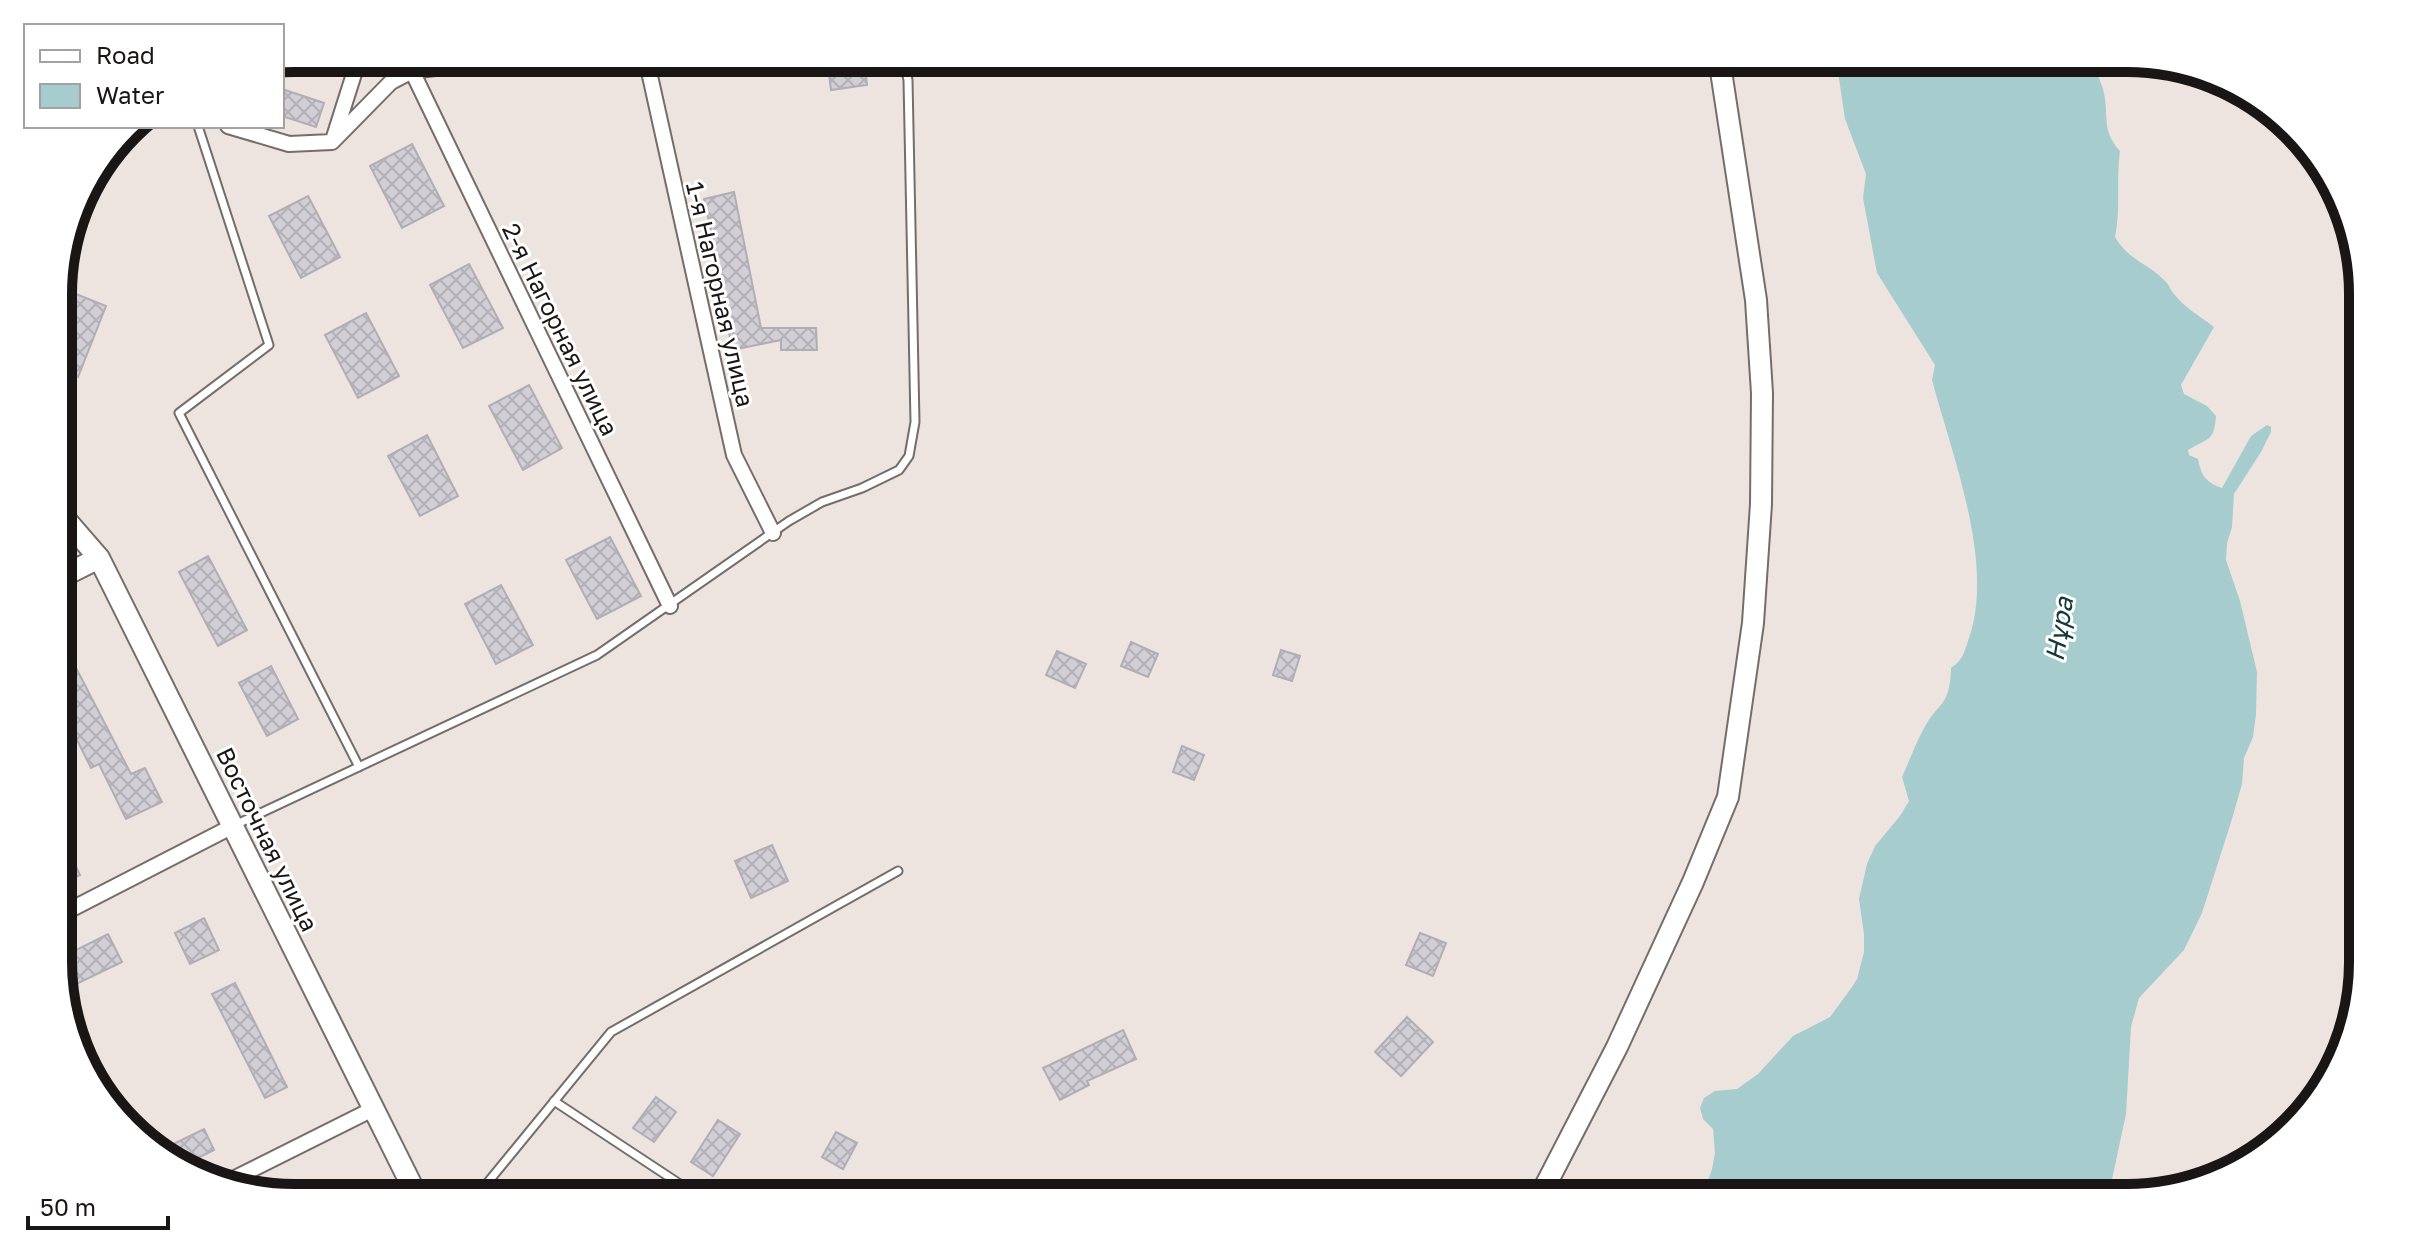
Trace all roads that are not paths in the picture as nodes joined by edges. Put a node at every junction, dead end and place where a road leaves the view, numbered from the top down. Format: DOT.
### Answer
graph roads {
  1 [pos="354,72"];
  2 [pos="402,72"];
  3 [pos="414,72"];
  4 [pos="649,72"];
  5 [pos="906,72"];
  6 [pos="1721,72"];
  7 [pos="199,128"];
  8 [pos="235,128"];
  9 [pos="332,142"];
  10 [pos="72,527"];
  11 [pos="773,533"];
  12 [pos="99,558"];
  13 [pos="72,572"];
  14 [pos="670,606"];
  15 [pos="359,767"];
  16 [pos="233,826"];
  17 [pos="898,871"];
  18 [pos="72,909"];
  19 [pos="554,1101"];
  20 [pos="373,1109"];
  21 [pos="238,1176"];
  22 [pos="411,1184"];
  23 [pos="486,1184"];
  24 [pos="680,1184"];
  25 [pos="1546,1184"];
  1 -- 9 [label="street"];
  2 -- 9 [label="street"];
  3 -- 14 [label="street, 2-я Нагорная улица"];
  4 -- 11 [label="street, 1-я Нагорная улица"];
  5 -- 11 [label="lane"];
  6 -- 25 [label="street"];
  7 -- 15 [label="lane"];
  8 -- 9 [label="street"];
  10 -- 12 [label="street, Восточная улица"];
  11 -- 14 [label="lane"];
  12 -- 13 [label="street"];
  12 -- 16 [label="street, Восточная улица"];
  14 -- 15 [label="lane"];
  15 -- 16 [label="lane"];
  16 -- 18 [label="street"];
  16 -- 20 [label="street, Восточная улица"];
  17 -- 19 [label="lane"];
  19 -- 23 [label="lane"];
  19 -- 24 [label="lane"];
  20 -- 21 [label="street"];
  20 -- 22 [label="street, Восточная улица"];
}
